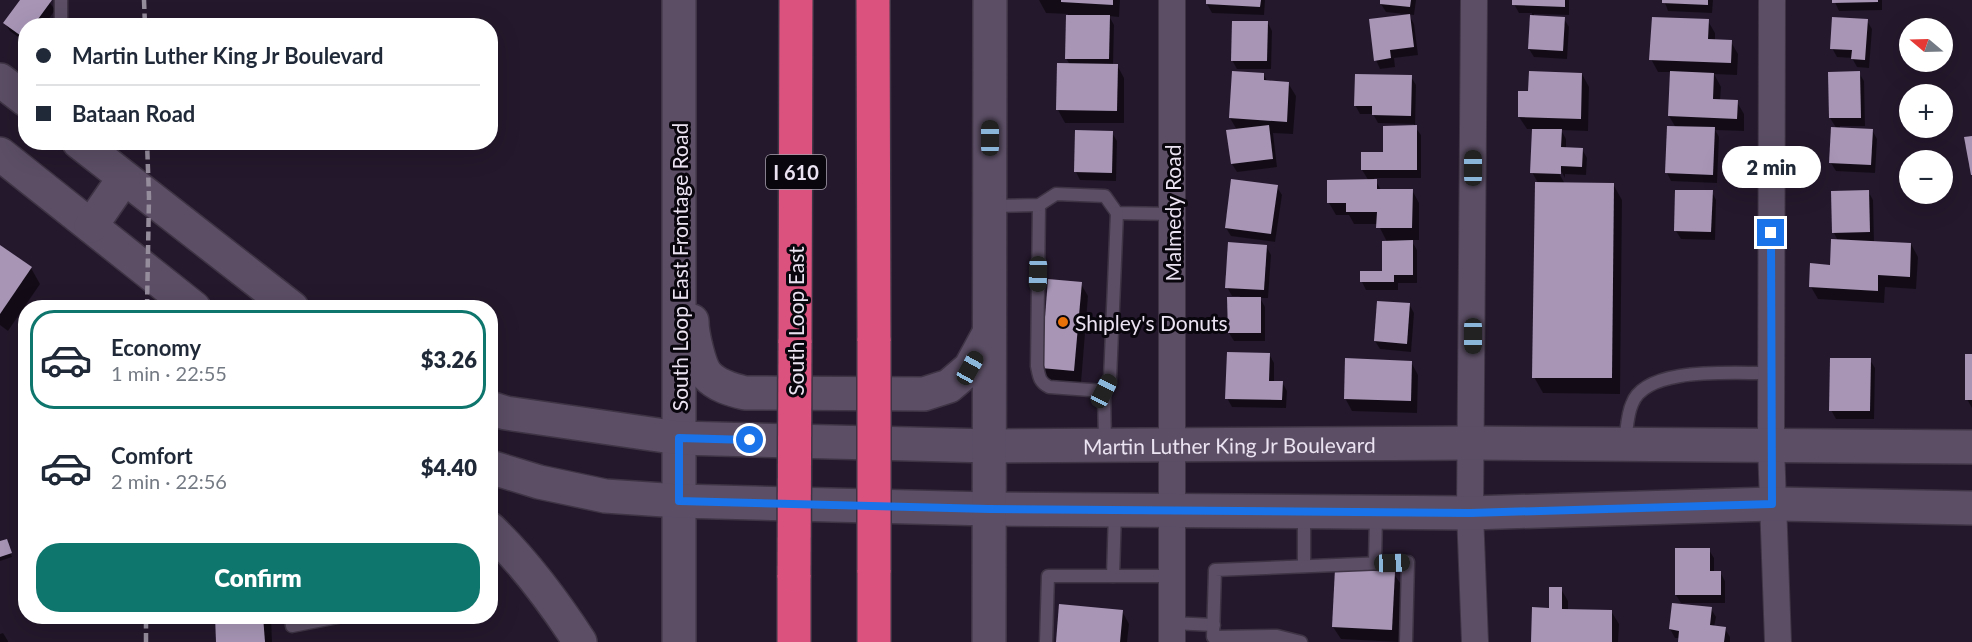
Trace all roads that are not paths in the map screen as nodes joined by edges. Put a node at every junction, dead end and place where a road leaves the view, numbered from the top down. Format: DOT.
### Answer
graph roads {
  1 [pos="61,0"];
  2 [pos="679,0"];
  3 [pos="796,0"];
  4 [pos="873,0"];
  5 [pos="990,0"];
  6 [pos="1172,0"];
  7 [pos="1474,0"];
  8 [pos="1772,0"];
  9 [pos="61,18"];
  10 [pos="0,80"];
  11 [pos="679,84"];
  12 [pos="18,94"];
  13 [pos="89,150"];
  14 [pos="0,154"];
  15 [pos="124,178"];
  16 [pos="1039,205"];
  17 [pos="990,206"];
  18 [pos="1117,213"];
  19 [pos="1172,214"];
  20 [pos="91,226"];
  21 [pos="184,300"];
  22 [pos="277,300"];
  23 [pos="990,333"];
  24 [pos="1771,373"];
  25 [pos="1104,391"];
  26 [pos="498,410"];
  27 [pos="679,438"];
  28 [pos="1472,443"];
  29 [pos="1625,445"];
  30 [pos="990,446"];
  31 [pos="1105,446"];
  32 [pos="1172,446"];
  33 [pos="1771,446"];
  34 [pos="1972,447"];
  35 [pos="498,469"];
  36 [pos="679,501"];
  37 [pos="1772,504"];
  38 [pos="1972,508"];
  39 [pos="989,509"];
  40 [pos="1115,509"];
  41 [pos="1173,510"];
  42 [pos="1304,511"];
  43 [pos="1376,512"];
  44 [pos="1470,513"];
  45 [pos="498,547"];
  46 [pos="1375,563"];
  47 [pos="1304,566"];
  48 [pos="1113,576"];
  49 [pos="1173,576"];
  50 [pos="1214,625"];
  51 [pos="1172,633"];
  52 [pos="580,642"];
  53 [pos="680,642"];
  54 [pos="794,642"];
  55 [pos="874,642"];
  56 [pos="989,642"];
  57 [pos="1046,642"];
  58 [pos="1301,642"];
  59 [pos="1406,642"];
  60 [pos="1475,642"];
  61 [pos="1778,642"];
  1 -- 9 [label="lane"];
  2 -- 11 [label="main road, South Loop East Frontage Road"];
  3 -- 54 [label="highway, South Loop East / I 610, bridge"];
  4 -- 55 [label="highway, bridge"];
  5 -- 17 [label="main road"];
  6 -- 19 [label="street, Malmedy Road"];
  7 -- 28 [label="street"];
  8 -- 24 [label="street"];
  10 -- 12 [label="main road"];
  11 -- 23 [label="main road"];
  11 -- 27 [label="main road, South Loop East Frontage Road"];
  13 -- 15 [label="main road"];
  14 -- 20 [label="main road"];
  15 -- 20 [label="main road"];
  15 -- 22 [label="main road"];
  16 -- 17 [label="lane"];
  16 -- 18 [label="lane"];
  16 -- 25 [label="lane"];
  17 -- 23 [label="main road"];
  18 -- 19 [label="lane"];
  18 -- 25 [label="lane"];
  19 -- 32 [label="street, Malmedy Road"];
  20 -- 21 [label="main road"];
  23 -- 30 [label="main road"];
  24 -- 29 [label="lane"];
  24 -- 33 [label="street"];
  25 -- 31 [label="lane"];
  26 -- 27 [label="main road, Martin Luther King Jr Boulevard"];
  27 -- 30 [label="main road, Martin Luther King Jr Boulevard"];
  27 -- 36 [label="main road, South Loop East Frontage Road"];
  28 -- 29 [label="main road, Martin Luther King Jr Boulevard"];
  28 -- 32 [label="main road, Martin Luther King Jr Boulevard"];
  28 -- 44 [label="street"];
  29 -- 33 [label="main road, Martin Luther King Jr Boulevard"];
  30 -- 31 [label="main road, Martin Luther King Jr Boulevard"];
  30 -- 39 [label="main road"];
  31 -- 32 [label="main road, Martin Luther King Jr Boulevard"];
  32 -- 41 [label="street, Malmedy Road"];
  33 -- 34 [label="main road, Martin Luther King Jr Boulevard"];
  33 -- 37 [label="street"];
  35 -- 36 [label="main road"];
  36 -- 39 [label="main road"];
  36 -- 53 [label="main road, South Loop East Frontage Road"];
  37 -- 38 [label="main road"];
  37 -- 44 [label="main road"];
  37 -- 61 [label="street"];
  39 -- 40 [label="main road"];
  39 -- 56 [label="main road"];
  40 -- 41 [label="main road"];
  40 -- 48 [label="lane"];
  41 -- 42 [label="main road"];
  41 -- 49 [label="street, Malmedy Road"];
  42 -- 43 [label="main road"];
  42 -- 47 [label="lane"];
  43 -- 44 [label="main road"];
  43 -- 46 [label="lane"];
  44 -- 60 [label="street"];
  45 -- 52 [label="main road"];
  46 -- 47 [label="lane"];
  46 -- 59 [label="lane"];
  47 -- 50 [label="lane"];
  48 -- 49 [label="lane"];
  48 -- 57 [label="lane"];
  49 -- 51 [label="street, Malmedy Road"];
  50 -- 51 [label="lane"];
  50 -- 58 [label="lane"];
}
